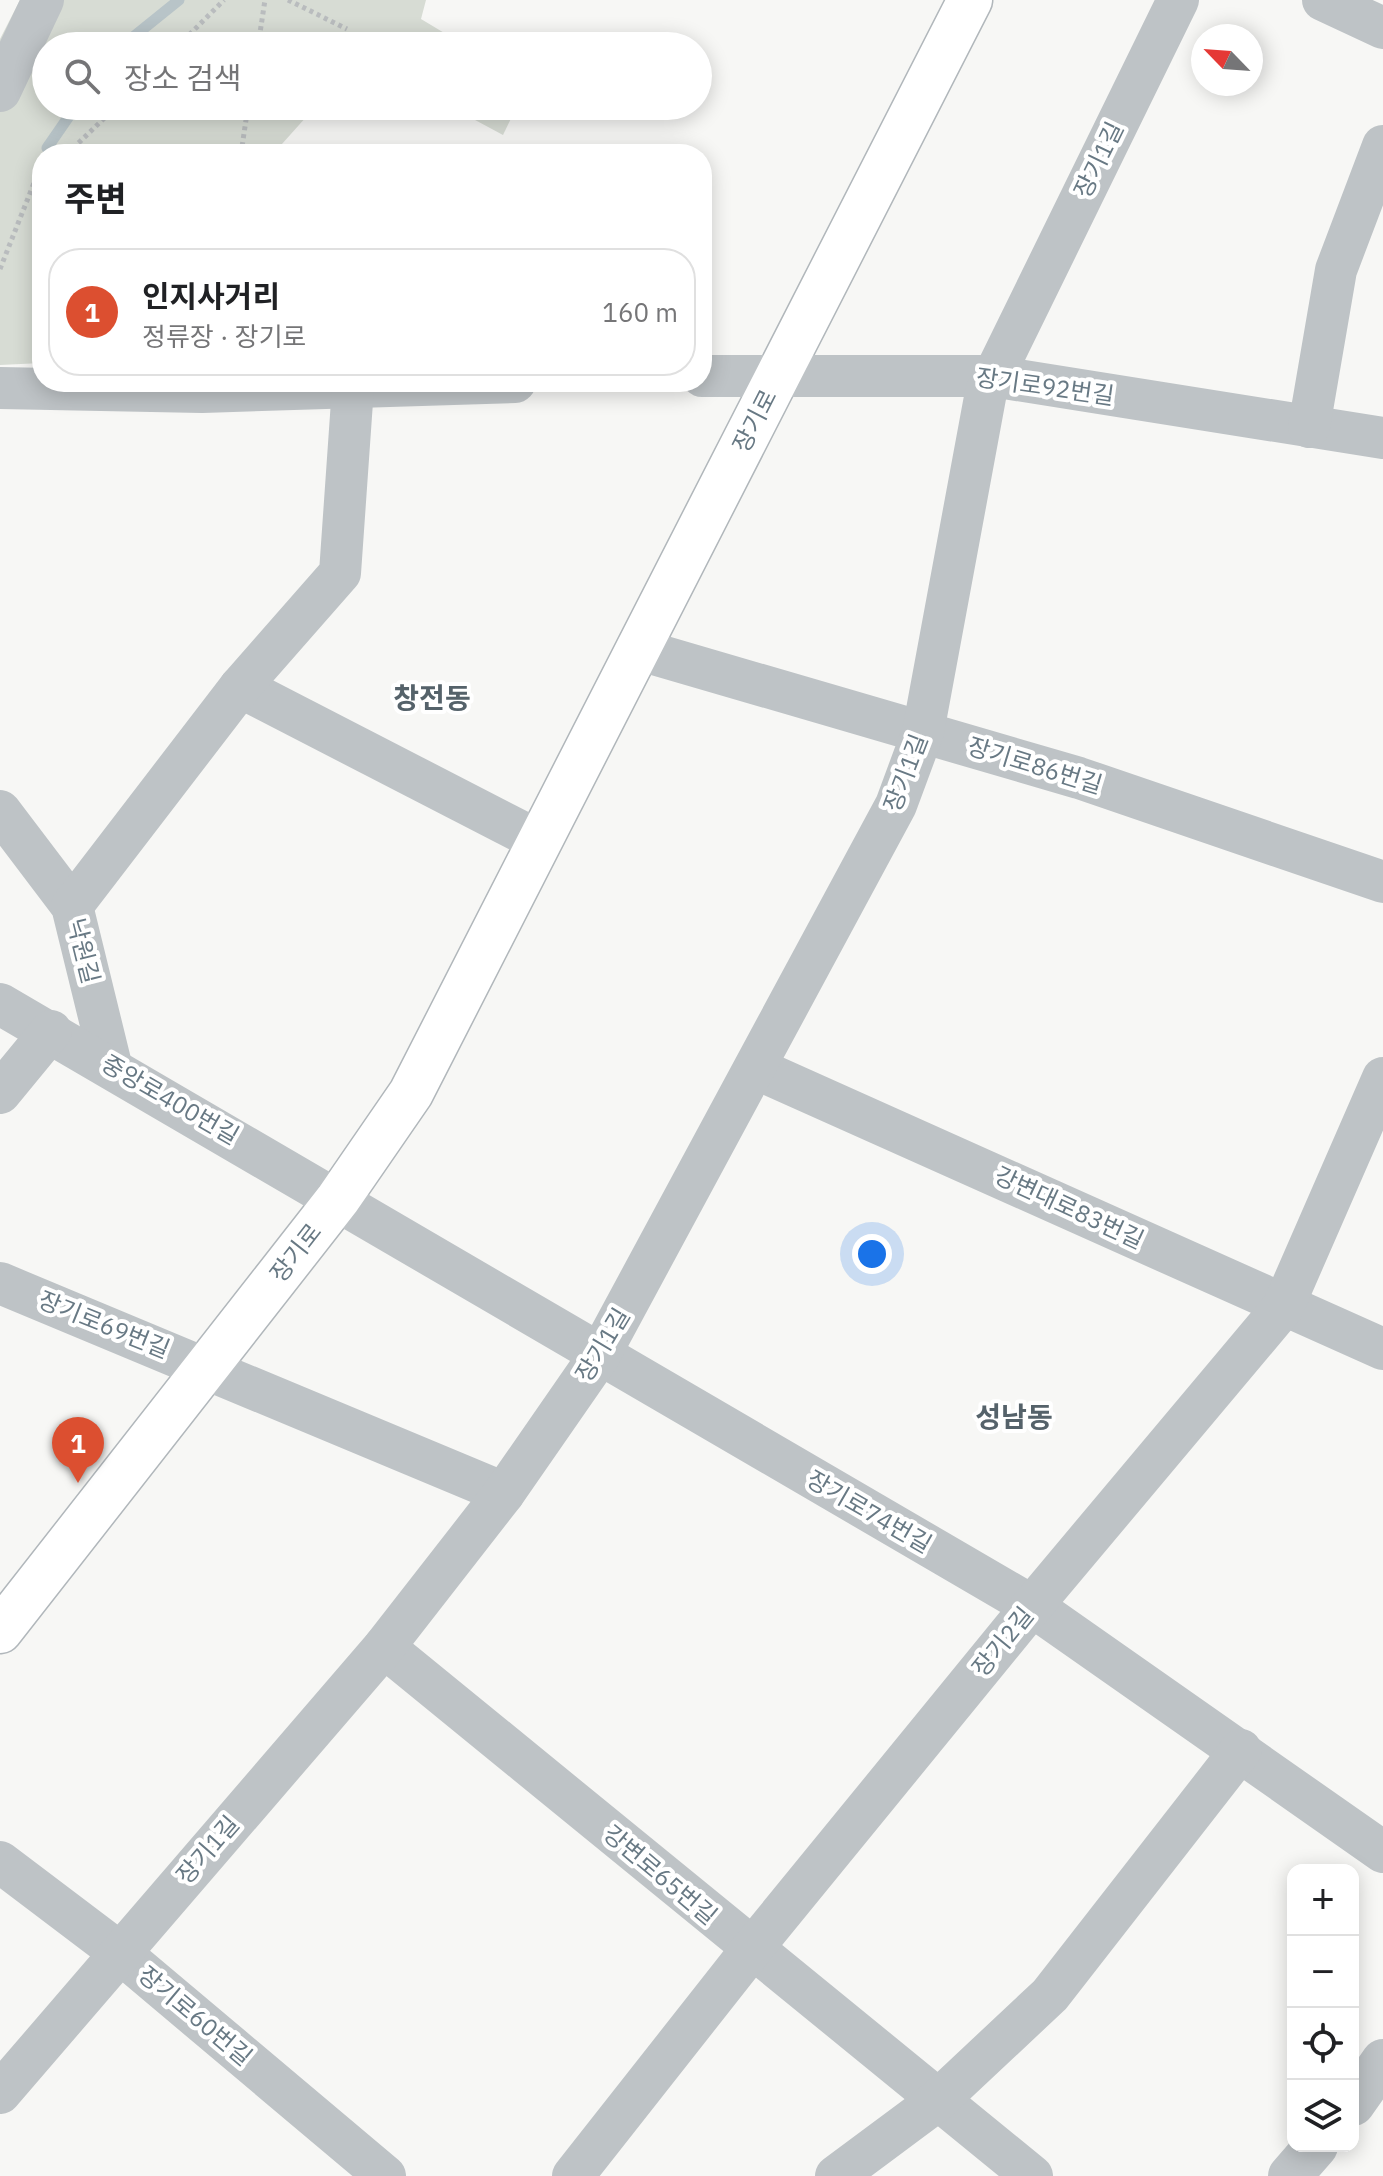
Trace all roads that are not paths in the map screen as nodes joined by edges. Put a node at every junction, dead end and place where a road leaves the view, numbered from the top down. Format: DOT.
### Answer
graph roads {
  1 [pos="43,0"];
  2 [pos="970,0"];
  3 [pos="1178,0"];
  4 [pos="1323,0"];
  5 [pos="1383,28"];
  6 [pos="0,91"];
  7 [pos="1383,146"];
  8 [pos="779,374"];
  9 [pos="712,376"];
  10 [pos="992,376"];
  11 [pos="0,388"];
  12 [pos="32,389"];
  13 [pos="353,392"];
  14 [pos="1309,427"];
  15 [pos="1383,438"];
  16 [pos="637,649"];
  17 [pos="240,687"];
  18 [pos="923,732"];
  19 [pos="0,811"];
  20 [pos="539,841"];
  21 [pos="1383,882"];
  22 [pos="72,906"];
  23 [pos="0,1004"];
  24 [pos="51,1031"];
  25 [pos="111,1065"];
  26 [pos="755,1068"];
  27 [pos="1383,1078"];
  28 [pos="0,1093"];
  29 [pos="338,1199"];
  30 [pos="0,1283"];
  31 [pos="1283,1307"];
  32 [pos="1383,1349"];
  33 [pos="599,1356"];
  34 [pos="208,1368"];
  35 [pos="504,1493"];
  36 [pos="1032,1606"];
  37 [pos="0,1631"];
  38 [pos="384,1647"];
  39 [pos="1241,1750"];
  40 [pos="1383,1852"];
  41 [pos="0,1862"];
  42 [pos="751,1950"];
  43 [pos="119,1952"];
  44 [pos="1383,2061"];
  45 [pos="0,2093"];
  46 [pos="1359,2095"];
  47 [pos="937,2101"];
  48 [pos="1311,2152"];
  49 [pos="385,2176"];
  50 [pos="573,2176"];
  51 [pos="836,2176"];
  52 [pos="1032,2176"];
  53 [pos="1290,2176"];
  1 -- 6 [label="street"];
  2 -- 8 [label="main road, 장기로"];
  3 -- 10 [label="street, 장기1길"];
  4 -- 5 [label="street"];
  7 -- 14 [label="street"];
  8 -- 9 [label="street, 장기로92번길"];
  8 -- 10 [label="street, 장기로92번길"];
  8 -- 16 [label="main road, 장기로"];
  10 -- 14 [label="street, 장기로92번길"];
  10 -- 18 [label="street, 장기1길"];
  11 -- 12 [label="street"];
  13 -- 17 [label="street"];
  14 -- 15 [label="street, 장기로92번길"];
  16 -- 18 [label="street, 장기로86번길"];
  16 -- 20 [label="main road, 장기로"];
  17 -- 20 [label="street"];
  17 -- 22 [label="street"];
  18 -- 21 [label="street, 장기로86번길"];
  18 -- 26 [label="street, 장기1길"];
  19 -- 22 [label="street, 낙원길"];
  20 -- 29 [label="main road, 장기로"];
  22 -- 25 [label="street, 낙원길"];
  23 -- 24 [label="street, 중앙로400번길"];
  24 -- 25 [label="street, 중앙로400번길"];
  24 -- 28 [label="street"];
  25 -- 29 [label="street, 중앙로400번길"];
  26 -- 31 [label="street, 강변대로83번길"];
  26 -- 33 [label="street, 장기1길"];
  27 -- 31 [label="street, 장기2길"];
  29 -- 33 [label="street, 장기로74번길"];
  29 -- 34 [label="main road, 장기로"];
  30 -- 34 [label="street, 장기로69번길"];
  31 -- 32 [label="street, 강변대로83번길"];
  31 -- 36 [label="street, 장기2길"];
  33 -- 35 [label="street, 장기1길"];
  33 -- 36 [label="street, 장기로74번길"];
  34 -- 35 [label="street"];
  34 -- 37 [label="main road, 장기로"];
  35 -- 38 [label="street, 장기1길"];
  36 -- 39 [label="street, 장기로74번길"];
  36 -- 42 [label="street, 장기2길"];
  38 -- 42 [label="street, 강변로65번길"];
  38 -- 43 [label="street, 장기1길"];
  39 -- 40 [label="street, 장기로74번길"];
  39 -- 47 [label="street"];
  41 -- 43 [label="street, 장기로60번길"];
  42 -- 47 [label="street, 강변로65번길"];
  42 -- 50 [label="street, 장기2길"];
  43 -- 45 [label="street, 장기1길"];
  43 -- 49 [label="street, 장기로60번길"];
  44 -- 46 [label="street"];
  47 -- 51 [label="street"];
  47 -- 52 [label="street, 강변로65번길"];
  48 -- 53 [label="street"];
}
